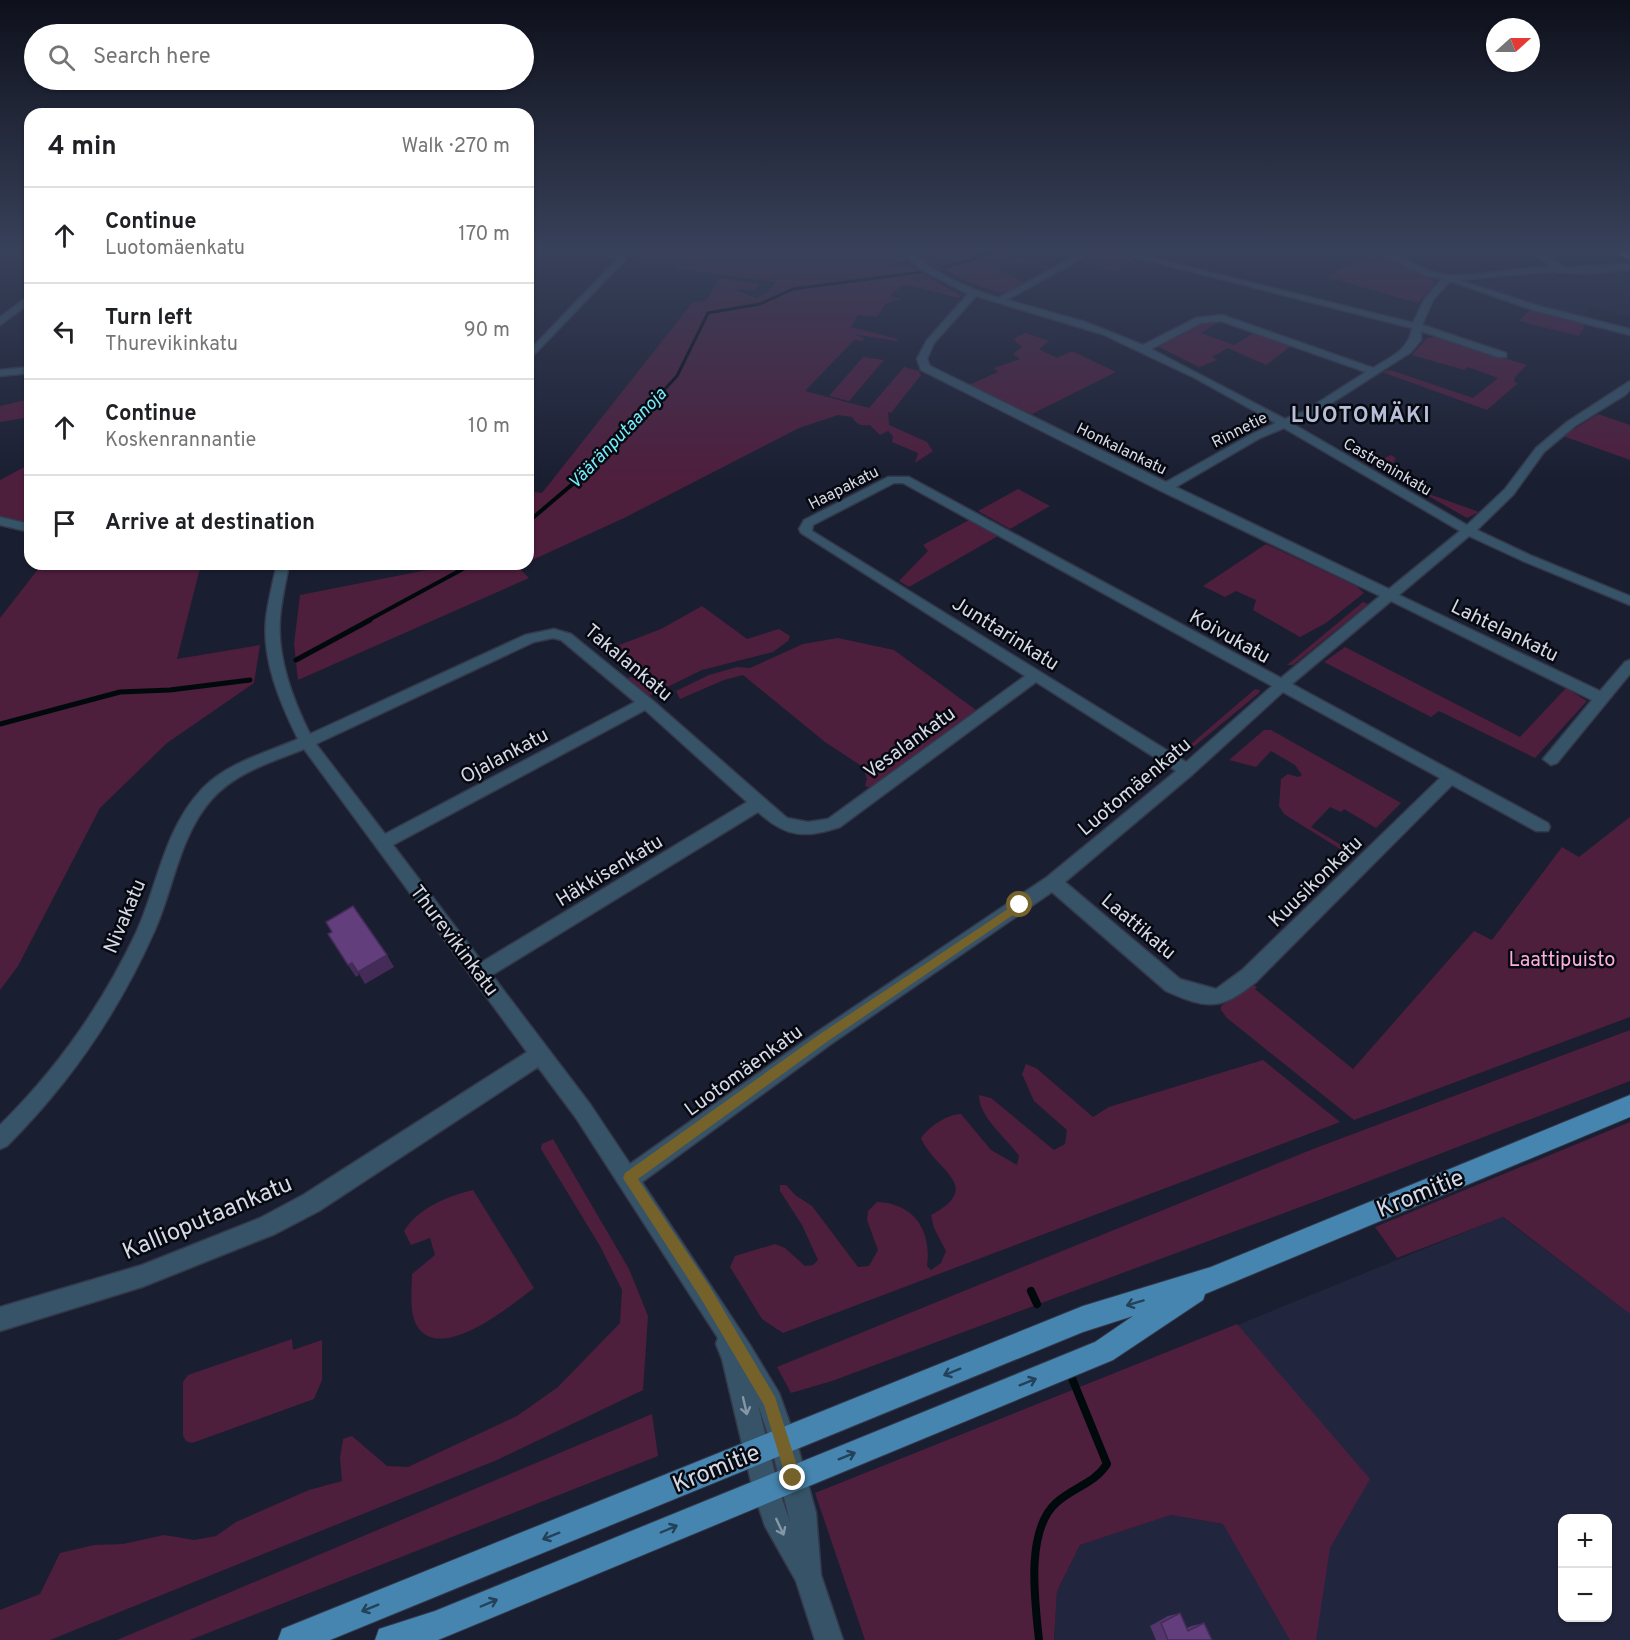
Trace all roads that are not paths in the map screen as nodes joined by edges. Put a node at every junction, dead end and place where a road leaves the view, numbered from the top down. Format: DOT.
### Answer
graph roads {
  1 [pos="557,328"];
  2 [pos="943,328"];
  3 [pos="1095,328"];
  4 [pos="1184,328"];
  5 [pos="1249,328"];
  6 [pos="1415,328"];
  7 [pos="1420,328"];
  8 [pos="1613,328"];
  9 [pos="1630,332"];
  10 [pos="1145,348"];
  11 [pos="534,352"];
  12 [pos="1502,355"];
  13 [pos="24,371"];
  14 [pos="1375,372"];
  15 [pos="0,373"];
  16 [pos="1627,391"];
  17 [pos="1283,425"];
  18 [pos="899,479"];
  19 [pos="1165,488"];
  20 [pos="0,521"];
  21 [pos="24,527"];
  22 [pos="805,529"];
  23 [pos="1468,530"];
  24 [pos="282,570"];
  25 [pos="1390,596"];
  26 [pos="1630,601"];
  27 [pos="1630,665"];
  28 [pos="1036,675"];
  29 [pos="1280,686"];
  30 [pos="1603,699"];
  31 [pos="646,703"];
  32 [pos="308,742"];
  33 [pos="1551,759"];
  34 [pos="1187,770"];
  35 [pos="1450,778"];
  36 [pos="759,803"];
  37 [pos="1542,827"];
  38 [pos="801,830"];
  39 [pos="382,843"];
  40 [pos="1053,882"];
  41 [pos="480,973"];
  42 [pos="1201,996"];
  43 [pos="540,1055"];
  44 [pos="1630,1106"];
  45 [pos="0,1139"];
  46 [pos="629,1178"];
  47 [pos="1210,1280"];
  48 [pos="705,1292"];
  49 [pos="0,1319"];
  50 [pos="783,1440"];
  51 [pos="756,1451"];
  52 [pos="780,1484"];
  53 [pos="292,1640"];
  54 [pos="390,1640"];
  55 [pos="829,1640"];
  1 -- 11 [label="street"];
  2 -- 19 [label="street, Honkalankatu"];
  3 -- 10 [label="street, Castreninkatu"];
  4 -- 10 [label="street"];
  5 -- 14 [label="street"];
  6 -- 14 [label="street, Rinnetie"];
  7 -- 12 [label="street"];
  8 -- 9 [label="street"];
  10 -- 17 [label="street, Castreninkatu"];
  13 -- 15 [label="street"];
  14 -- 17 [label="street, Rinnetie"];
  16 -- 23 [label="street, Luotomäenkatu"];
  17 -- 19 [label="street, Rinnetie"];
  17 -- 23 [label="street, Castreninkatu"];
  18 -- 22 [label="street, Haapakatu"];
  18 -- 29 [label="street, Koivukatu"];
  19 -- 25 [label="street, Honkalankatu"];
  20 -- 21 [label="street"];
  22 -- 28 [label="street, Junttarinkatu"];
  23 -- 25 [label="street, Luotomäenkatu"];
  23 -- 26 [label="street, Castreninkatu"];
  24 -- 32 [label="street, Thurevikinkatu"];
  25 -- 29 [label="street, Luotomäenkatu"];
  25 -- 30 [label="street, Lahtelankatu"];
  27 -- 30 [label="street"];
  28 -- 34 [label="street, Junttarinkatu"];
  28 -- 38 [label="street, Vesalankatu"];
  29 -- 34 [label="street, Luotomäenkatu"];
  29 -- 35 [label="street, Koivukatu"];
  30 -- 33 [label="street"];
  31 -- 32 [label="street, Takalankatu"];
  31 -- 36 [label="street, Takalankatu"];
  31 -- 39 [label="street, Ojalankatu"];
  32 -- 39 [label="street, Thurevikinkatu"];
  32 -- 45 [label="street, Nivakatu"];
  34 -- 40 [label="street, Luotomäenkatu"];
  35 -- 37 [label="street, Koivukatu"];
  35 -- 42 [label="street, Kuusikonkatu"];
  36 -- 38 [label="street, Takalankatu"];
  36 -- 41 [label="street, Häkkisenkatu"];
  39 -- 41 [label="street, Thurevikinkatu"];
  40 -- 42 [label="street, Laattikatu"];
  40 -- 46 [label="street, Luotomäenkatu"];
  41 -- 43 [label="street, Thurevikinkatu"];
  43 -- 46 [label="street, Thurevikinkatu"];
  43 -- 49 [label="street, Kallioputaankatu"];
  44 -- 47 [label="main road, Kromitie"];
  46 -- 48 [label="street, Thurevikinkatu"];
  47 -- 50 [label="main road, Kromitie, one-way"];
  52 -- 47 [label="main road, Kromitie, one-way"];
  48 -- 50 [label="street, Thurevikinkatu"];
  48 -- 51 [label="street, Thurevikinkatu, one-way"];
  50 -- 51 [label="main road, Kromitie"];
  50 -- 52 [label="street, Thurevikinkatu"];
  51 -- 52 [label="street, Thurevikinkatu"];
  51 -- 53 [label="main road, Kromitie, one-way"];
  54 -- 52 [label="main road, Kromitie, one-way"];
  52 -- 55 [label="street"];
}
